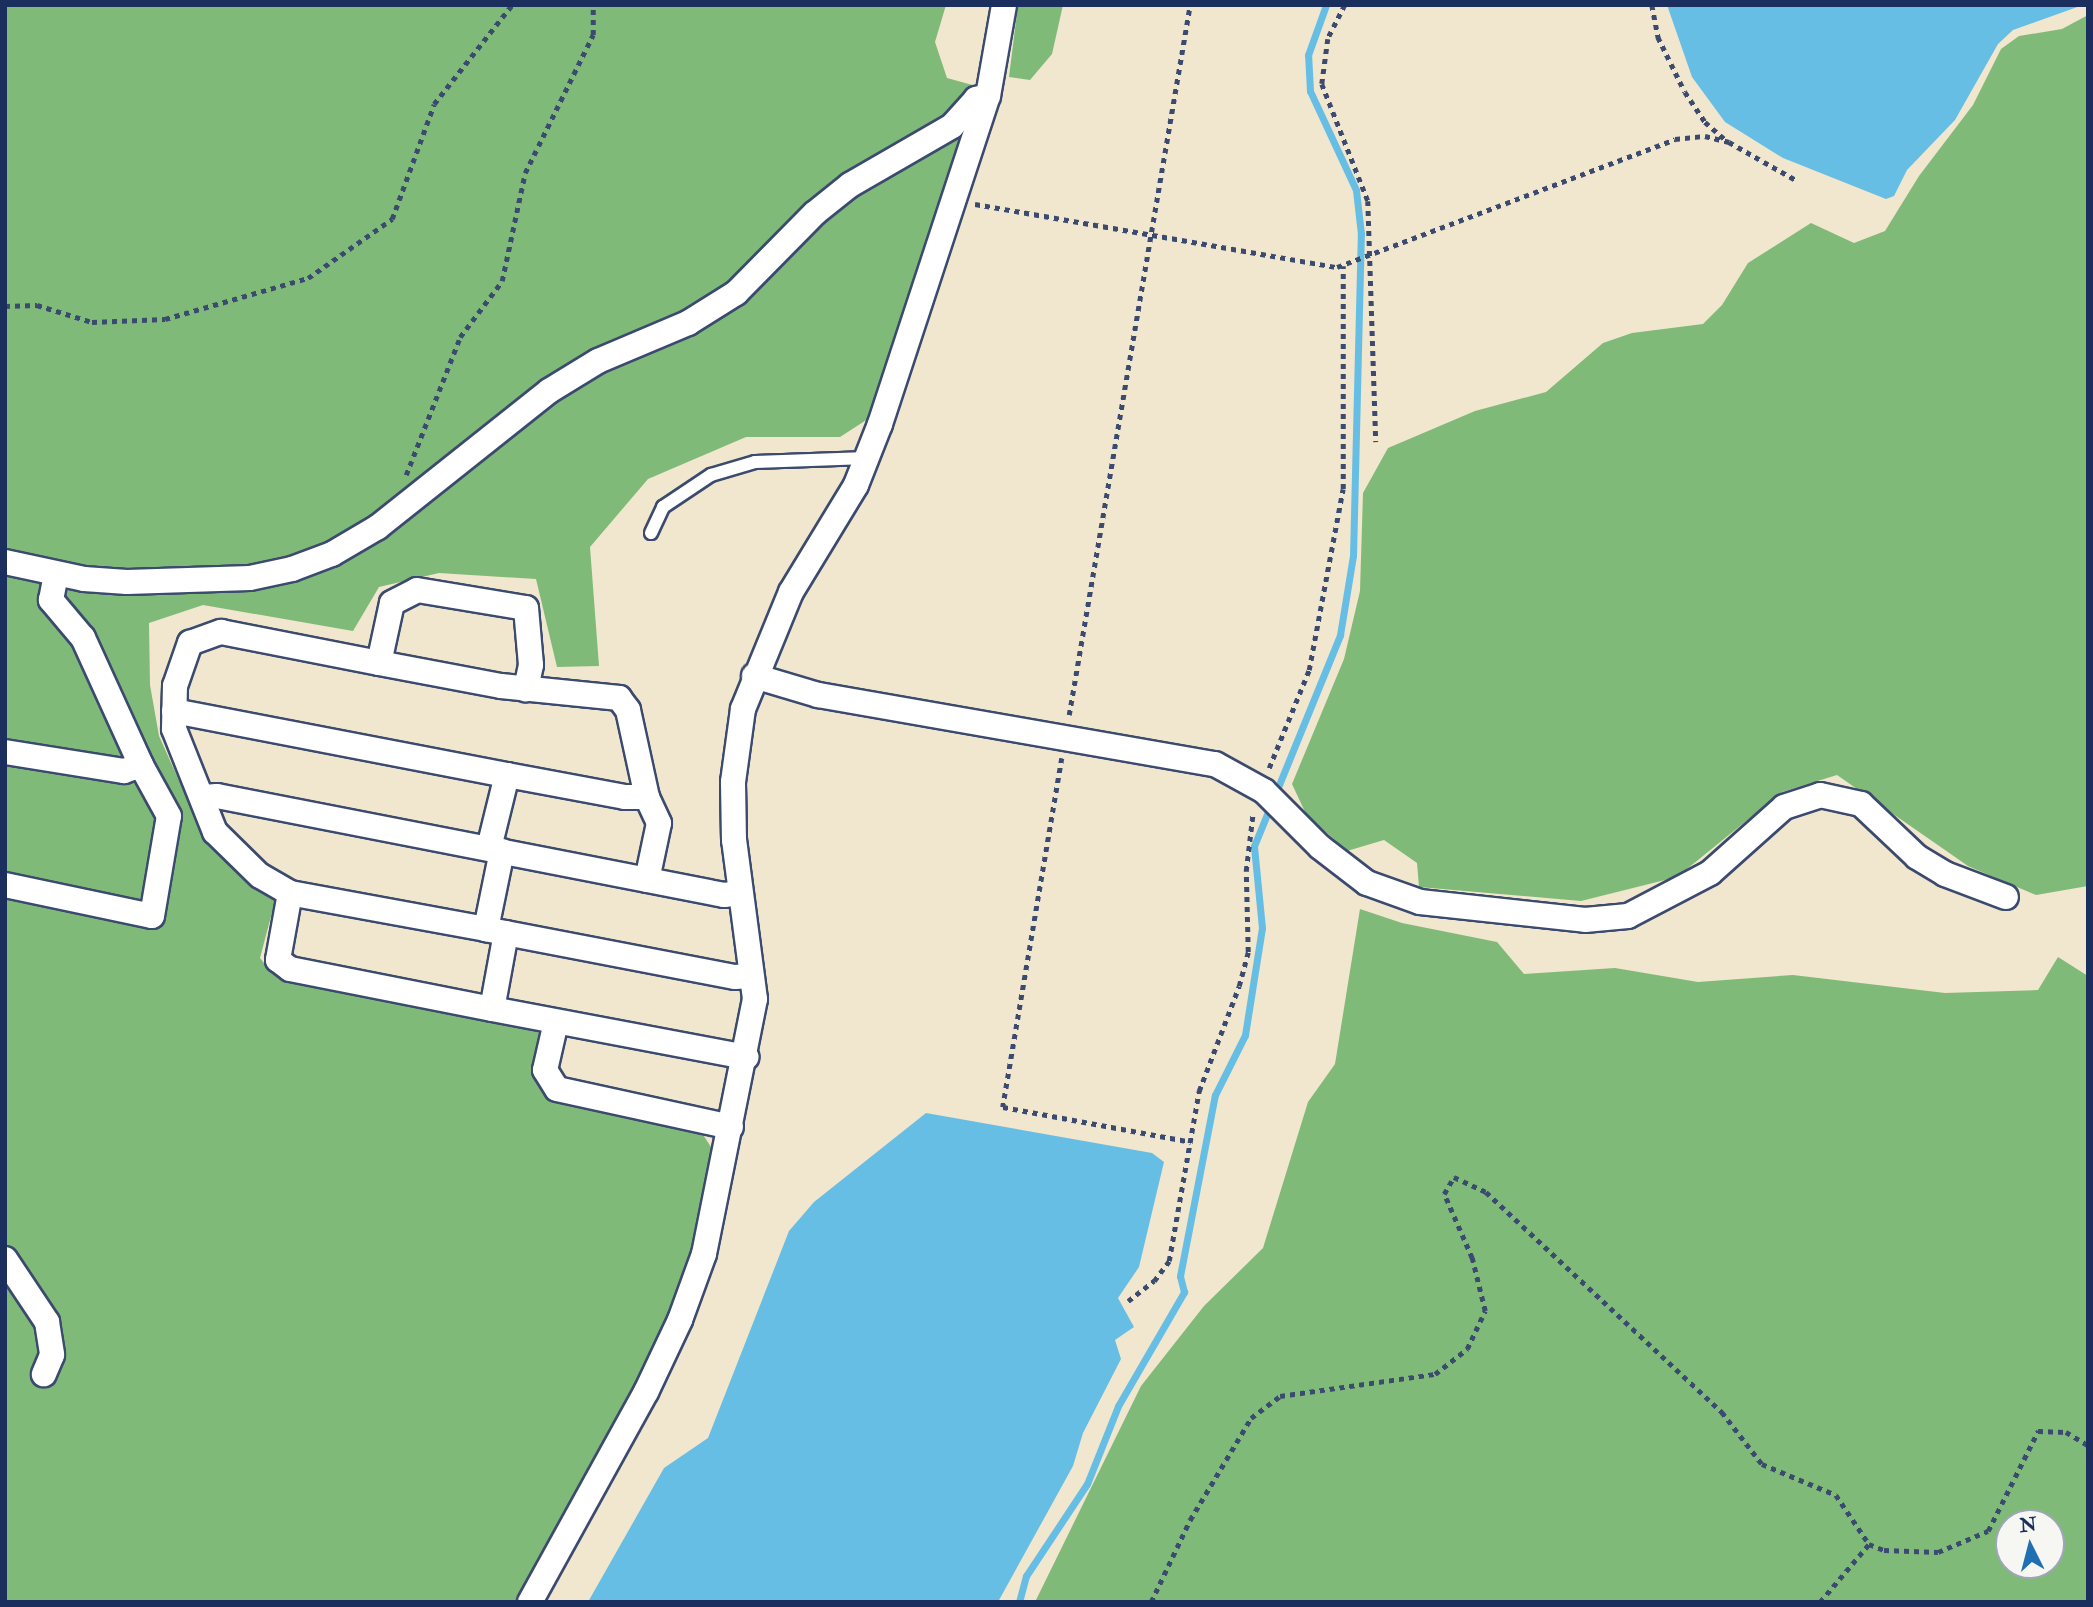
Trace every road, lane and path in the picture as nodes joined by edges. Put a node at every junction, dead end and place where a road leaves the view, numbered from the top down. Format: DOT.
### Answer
graph roads {
  1 [pos="512,5"];
  2 [pos="593,5"];
  3 [pos="1004,5"];
  4 [pos="1190,5"];
  5 [pos="1345,5"];
  6 [pos="1652,5"];
  7 [pos="988,96"];
  8 [pos="1729,142"];
  9 [pos="1796,180"];
  10 [pos="954,201"];
  11 [pos="1152,232"];
  12 [pos="1370,255"];
  13 [pos="5,306"];
  14 [pos="1376,442"];
  15 [pos="867,458"];
  16 [pos="408,503"];
  17 [pos="651,533"];
  18 [pos="5,562"];
  19 [pos="55,575"];
  20 [pos="379,663"];
  21 [pos="754,676"];
  22 [pos="526,689"];
  23 [pos="174,710"];
  24 [pos="1066,738"];
  25 [pos="5,752"];
  26 [pos="141,765"];
  27 [pos="507,775"];
  28 [pos="203,797"];
  29 [pos="647,797"];
  30 [pos="496,850"];
  31 [pos="647,880"];
  32 [pos="5,885"];
  33 [pos="290,893"];
  34 [pos="740,893"];
  35 [pos="2006,897"];
  36 [pos="496,931"];
  37 [pos="750,976"];
  38 [pos="492,1009"];
  39 [pos="556,1022"];
  40 [pos="747,1057"];
  41 [pos="731,1127"];
  42 [pos="1191,1142"];
  43 [pos="5,1259"];
  44 [pos="44,1374"];
  45 [pos="2088,1445"];
  46 [pos="1869,1544"];
  47 [pos="530,1602"];
  48 [pos="1151,1602"];
  49 [pos="1820,1602"];
  1 -- 13 [label="path"];
  2 -- 16 [label="path"];
  3 -- 7 [label="street"];
  4 -- 11 [label="path"];
  5 -- 12 [label="path"];
  6 -- 8 [label="path"];
  7 -- 10 [label="street"];
  7 -- 16 [label="street"];
  8 -- 9 [label="path"];
  8 -- 12 [label="path"];
  10 -- 11 [label="path"];
  10 -- 15 [label="street"];
  11 -- 12 [label="path"];
  11 -- 24 [label="path"];
  12 -- 14 [label="path"];
  15 -- 17 [label="lane"];
  15 -- 21 [label="street"];
  16 -- 19 [label="street"];
  18 -- 19 [label="street"];
  19 -- 26 [label="street"];
  20 -- 22 [label="street"];
  20 -- 22 [label="street"];
  20 -- 23 [label="street"];
  21 -- 24 [label="street"];
  21 -- 34 [label="street"];
  22 -- 29 [label="street"];
  23 -- 27 [label="street"];
  23 -- 28 [label="street"];
  24 -- 35 [label="street"];
  24 -- 42 [label="path"];
  25 -- 26 [label="street"];
  26 -- 32 [label="street"];
  27 -- 29 [label="street"];
  27 -- 30 [label="street"];
  28 -- 30 [label="street"];
  28 -- 33 [label="street"];
  29 -- 31 [label="street"];
  30 -- 31 [label="street"];
  30 -- 36 [label="street"];
  31 -- 34 [label="street"];
  33 -- 36 [label="street"];
  33 -- 38 [label="street"];
  34 -- 37 [label="street"];
  36 -- 37 [label="street"];
  36 -- 38 [label="street"];
  37 -- 40 [label="street"];
  38 -- 39 [label="street"];
  39 -- 40 [label="street"];
  39 -- 41 [label="street"];
  40 -- 41 [label="street"];
  41 -- 47 [label="street"];
  43 -- 44 [label="street"];
  45 -- 46 [label="path"];
  46 -- 48 [label="path"];
  46 -- 49 [label="path"];
}
